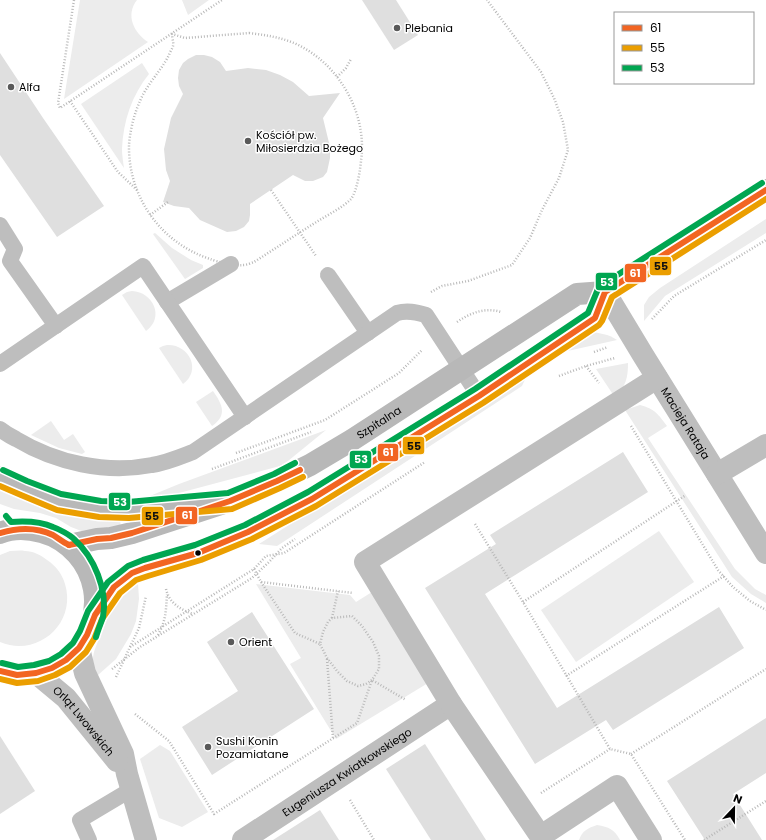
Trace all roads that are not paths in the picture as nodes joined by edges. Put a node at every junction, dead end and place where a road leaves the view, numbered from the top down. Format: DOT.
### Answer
graph roads {
  1 [pos="766,190"];
  2 [pos="0,225"];
  3 [pos="231,264"];
  4 [pos="328,275"];
  5 [pos="605,292"];
  6 [pos="167,302"];
  7 [pos="56,326"];
  8 [pos="368,333"];
  9 [pos="0,364"];
  10 [pos="461,369"];
  11 [pos="657,378"];
  12 [pos="479,396"];
  13 [pos="245,417"];
  14 [pos="0,429"];
  15 [pos="766,445"];
  16 [pos="717,474"];
  17 [pos="0,477"];
  18 [pos="230,501"];
  19 [pos="3,528"];
  20 [pos="69,545"];
  21 [pos="766,553"];
  22 [pos="94,615"];
  23 [pos="79,648"];
  24 [pos="0,671"];
  25 [pos="36,673"];
  26 [pos="451,704"];
  27 [pos="129,782"];
  28 [pos="542,838"];
  29 [pos="89,840"];
  30 [pos="146,840"];
  31 [pos="243,840"];
  32 [pos="651,840"];
  1 -- 5 [label="street, Szpitalna"];
  2 -- 7 [label="lane"];
  3 -- 6 [label="lane"];
  4 -- 8 [label="lane"];
  5 -- 10 [label="street, Szpitalna"];
  5 -- 11 [label="street, Macieja Rataja"];
  5 -- 12 [label="street"];
  6 -- 7 [label="lane"];
  6 -- 13 [label="lane"];
  7 -- 9 [label="lane"];
  8 -- 10 [label="lane"];
  8 -- 13 [label="lane"];
  10 -- 12 [label="lane"];
  10 -- 18 [label="street, Szpitalna"];
  11 -- 16 [label="street, Macieja Rataja"];
  11 -- 26 [label="street"];
  12 -- 22 [label="street"];
  13 -- 14 [label="lane"];
  15 -- 16 [label="street"];
  16 -- 21 [label="street, Macieja Rataja"];
  17 -- 18 [label="street"];
  18 -- 20 [label="street, Szpitalna"];
  19 -- 20 [label="street"];
  20 -- 22 [label="street"];
  22 -- 23 [label="street"];
  23 -- 25 [label="street"];
  23 -- 27 [label="street, Orląt Lwowskich"];
  24 -- 25 [label="street"];
  25 -- 27 [label="street, Orląt Lwowskich"];
  26 -- 28 [label="street"];
  26 -- 31 [label="street, Eugeniusza Kwiatkowskiego"];
  27 -- 29 [label="lane"];
  27 -- 30 [label="street, Orląt Lwowskich"];
  28 -- 32 [label="street"];
}
